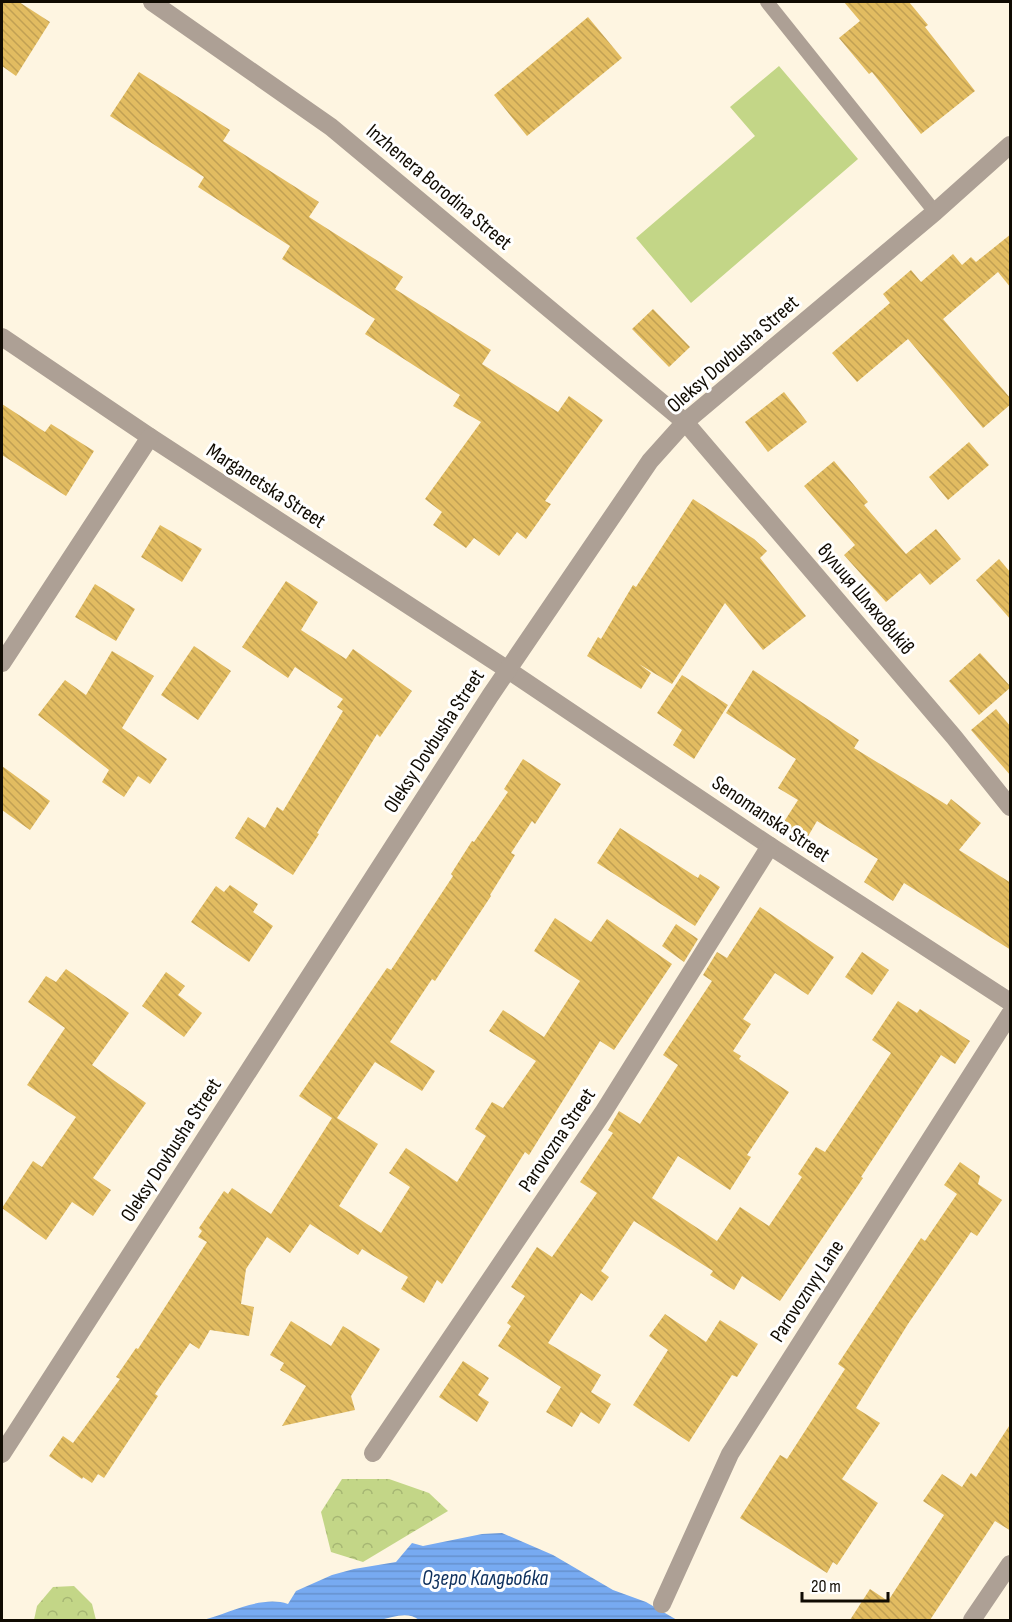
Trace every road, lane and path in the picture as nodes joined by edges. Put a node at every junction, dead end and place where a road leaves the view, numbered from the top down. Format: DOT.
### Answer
graph roads {
  1 [pos="152,2"];
  2 [pos="767,2"];
  3 [pos="1011,145"];
  4 [pos="935,212"];
  5 [pos="2,337"];
  6 [pos="685,422"];
  7 [pos="150,437"];
  8 [pos="2,663"];
  9 [pos="508,670"];
  10 [pos="1011,807"];
  11 [pos="770,846"];
  12 [pos="1011,1002"];
  13 [pos="1011,1014"];
  14 [pos="373,1453"];
  15 [pos="2,1454"];
  16 [pos="1011,1563"];
  17 [pos="662,1604"];
  18 [pos="972,1620"];
  1 -- 6 [label="street, Inzhenera Borodina Street"];
  2 -- 4 [label="lane"];
  3 -- 4 [label="street, Oleksy Dovbusha Street"];
  4 -- 6 [label="street, Oleksy Dovbusha Street"];
  5 -- 7 [label="street, Marganetska Street"];
  6 -- 9 [label="street, Oleksy Dovbusha Street"];
  6 -- 10 [label="street, вулиця Шляховиків"];
  7 -- 8 [label="street"];
  7 -- 9 [label="street, Marganetska Street"];
  9 -- 11 [label="street, Senomanska Street"];
  9 -- 15 [label="street, Oleksy Dovbusha Street"];
  11 -- 12 [label="street, Senomanska Street"];
  11 -- 14 [label="street, Parovozna Street"];
  13 -- 17 [label="street, Parovoznyy Lane"];
  16 -- 18 [label="street"];
}
